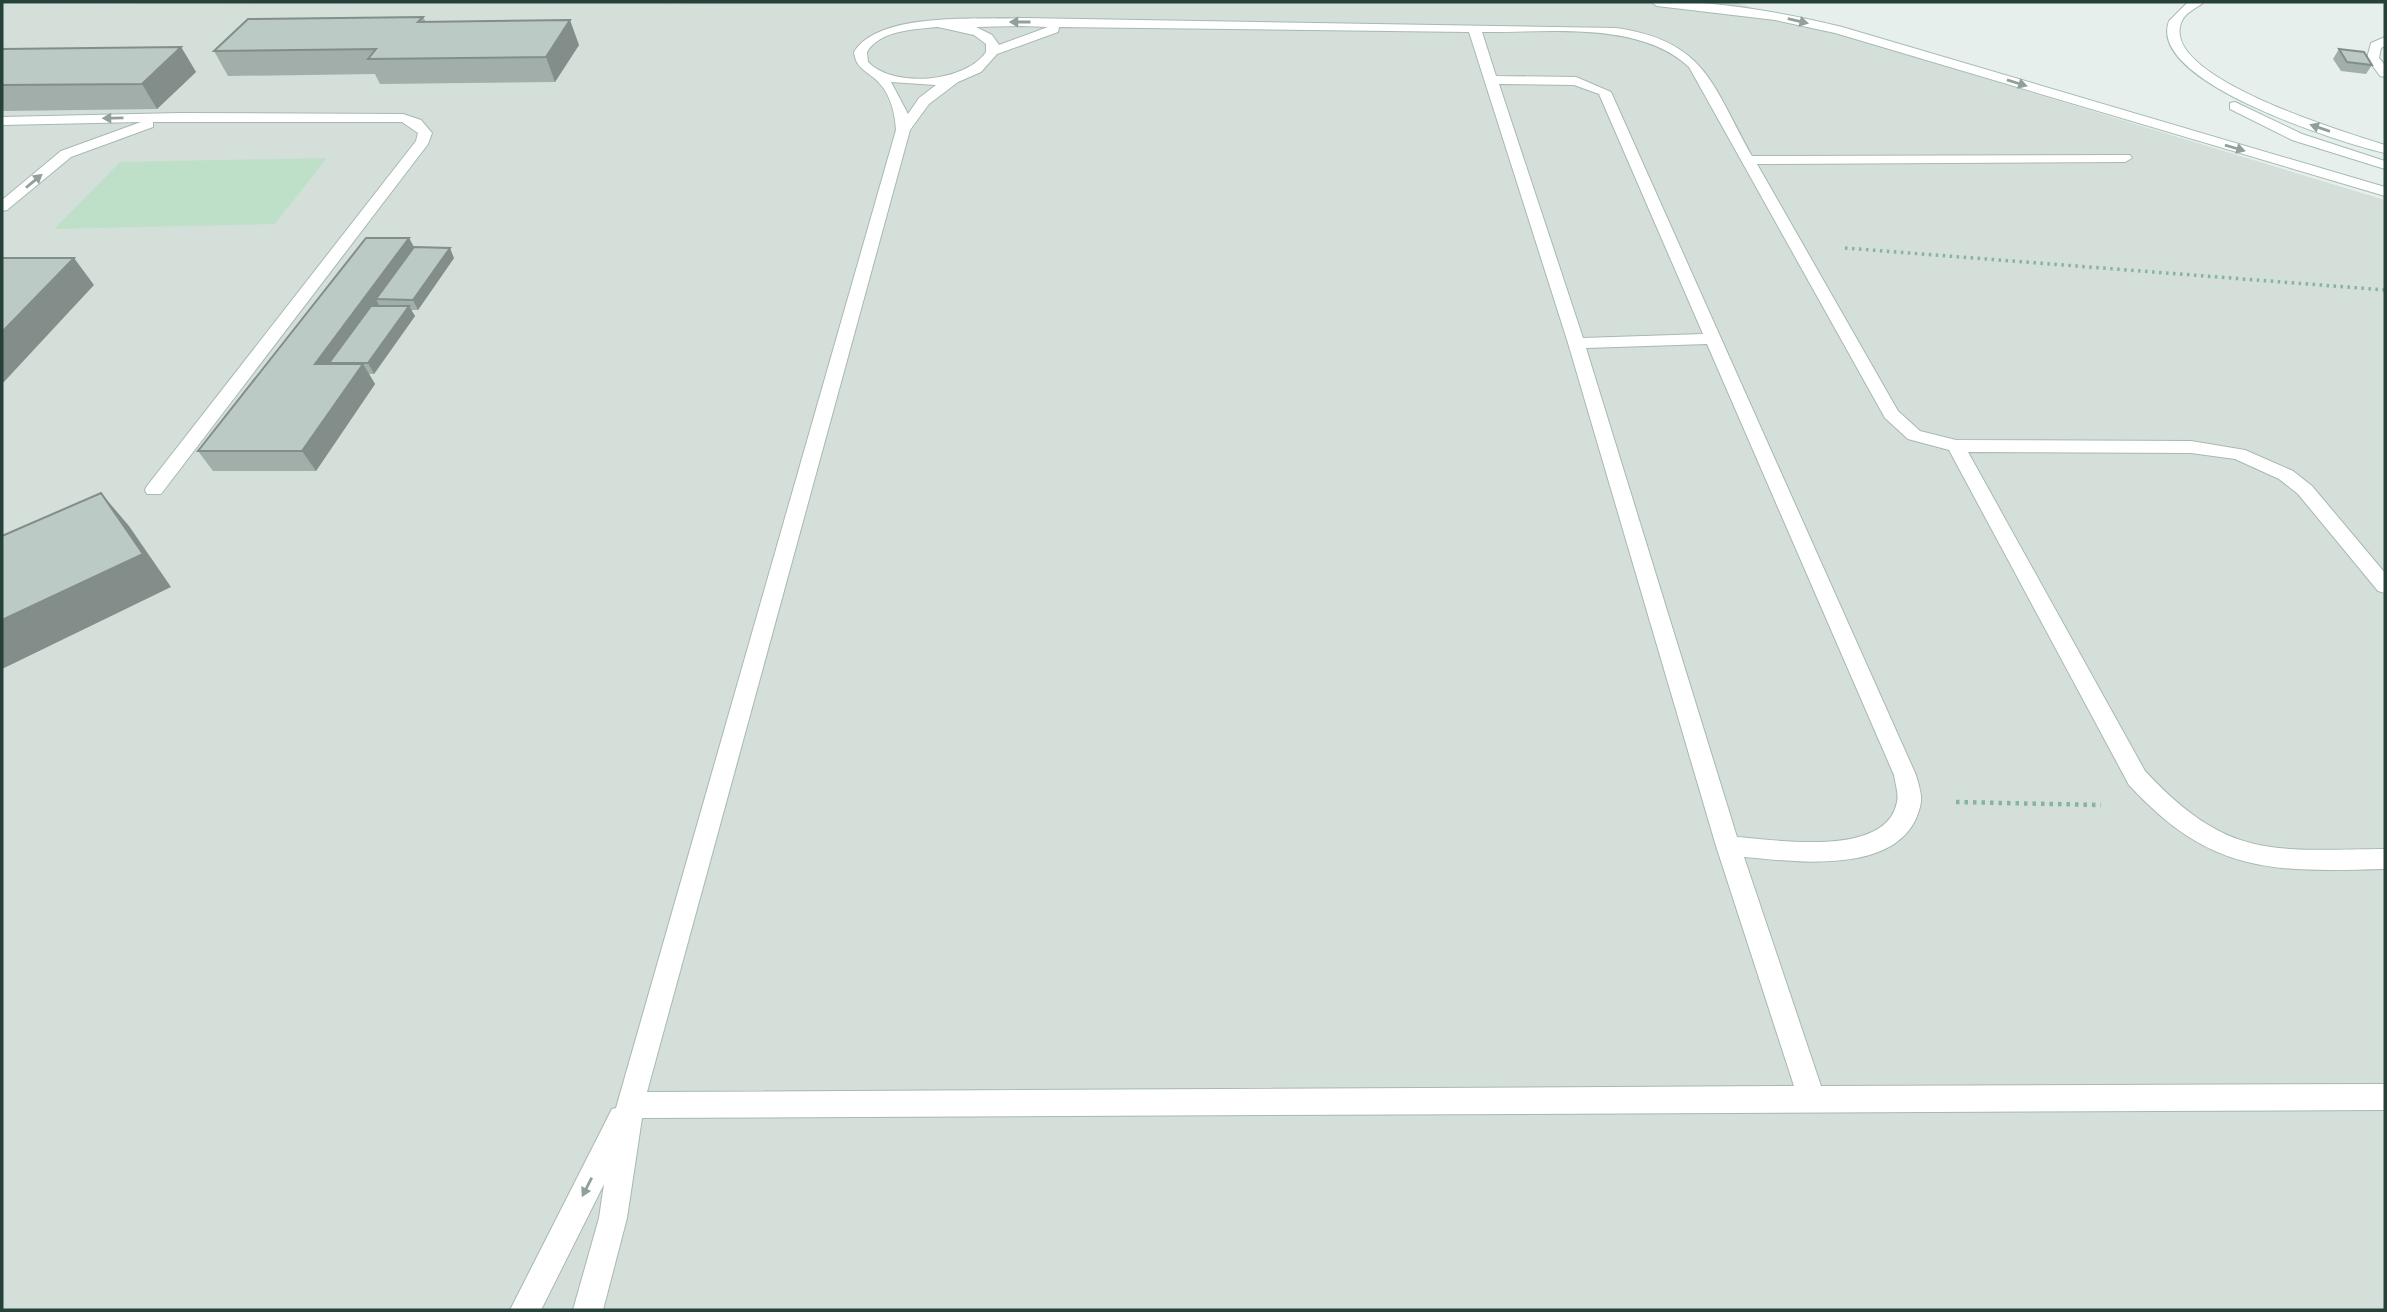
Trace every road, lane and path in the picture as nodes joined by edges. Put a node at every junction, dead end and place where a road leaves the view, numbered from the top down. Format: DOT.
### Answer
graph roads {
  1 [pos="1657,2"];
  2 [pos="2198,2"];
  3 [pos="957,24"];
  4 [pos="1084,25"];
  5 [pos="1474,28"];
  6 [pos="2385,41"];
  7 [pos="992,52"];
  8 [pos="2385,73"];
  9 [pos="878,75"];
  10 [pos="957,76"];
  11 [pos="2207,76"];
  12 [pos="1492,80"];
  13 [pos="181,117"];
  14 [pos="33,119"];
  15 [pos="2,121"];
  16 [pos="903,130"];
  17 [pos="62,143"];
  18 [pos="2385,149"];
  19 [pos="2125,158"];
  20 [pos="1750,160"];
  21 [pos="2385,164"];
  22 [pos="2385,192"];
  23 [pos="2,207"];
  24 [pos="1796,244"];
  25 [pos="2385,290"];
  26 [pos="1714,339"];
  27 [pos="1576,343"];
  28 [pos="1956,446"];
  29 [pos="154,490"];
  30 [pos="2385,586"];
  31 [pos="1909,800"];
  32 [pos="2162,806"];
  33 [pos="1728,846"];
  34 [pos="2385,859"];
  35 [pos="2385,1097"];
  36 [pos="1812,1101"];
  37 [pos="630,1105"];
  38 [pos="525,1310"];
  39 [pos="588,1310"];
  1 -- 22 [label="street, one-way"];
  2 -- 11 [label="street"];
  4 -- 3 [label="street, one-way"];
  3 -- 7 [label="street"];
  3 -- 9 [label="street"];
  4 -- 5 [label="street"];
  4 -- 7 [label="street"];
  5 -- 12 [label="street"];
  5 -- 20 [label="street"];
  6 -- 8 [label="street"];
  7 -- 10 [label="street"];
  9 -- 10 [label="street"];
  9 -- 16 [label="street"];
  10 -- 16 [label="street"];
  18 -- 11 [label="street, one-way"];
  11 -- 21 [label="street"];
  12 -- 26 [label="street"];
  12 -- 27 [label="street"];
  13 -- 14 [label="street, one-way"];
  13 -- 17 [label="street"];
  13 -- 29 [label="street"];
  14 -- 15 [label="street"];
  14 -- 17 [label="street"];
  16 -- 37 [label="street"];
  23 -- 17 [label="street, one-way"];
  19 -- 20 [label="street"];
  20 -- 24 [label="street"];
  24 -- 25 [label="path"];
  24 -- 28 [label="street"];
  26 -- 27 [label="street"];
  26 -- 31 [label="street"];
  27 -- 33 [label="street"];
  28 -- 30 [label="street"];
  28 -- 32 [label="street"];
  31 -- 32 [label="path"];
  31 -- 33 [label="street"];
  32 -- 34 [label="street"];
  33 -- 36 [label="street"];
  35 -- 36 [label="street"];
  36 -- 37 [label="street"];
  37 -- 38 [label="street, one-way"];
  37 -- 39 [label="street"];
}
